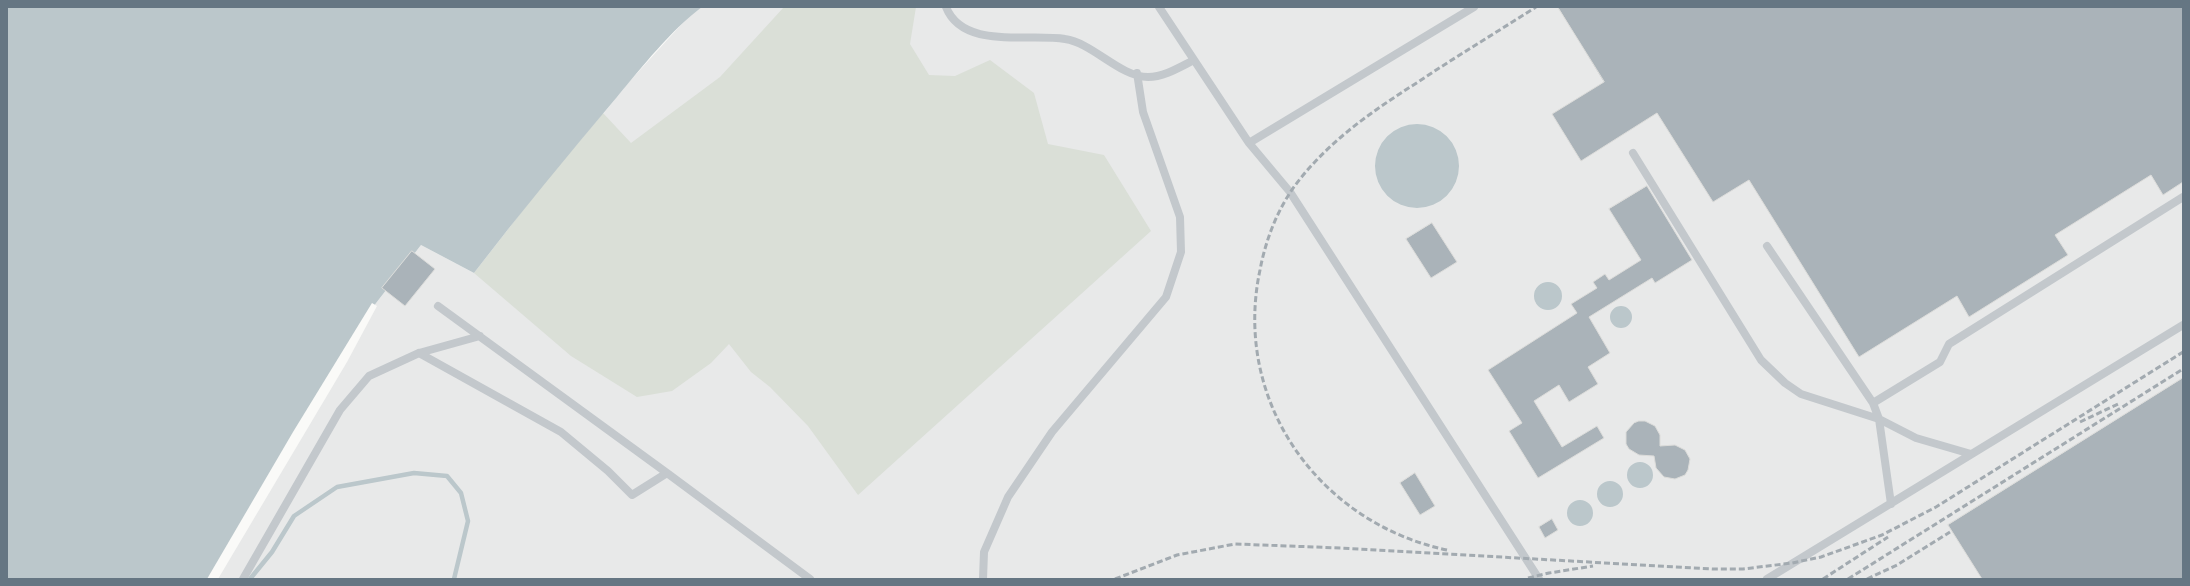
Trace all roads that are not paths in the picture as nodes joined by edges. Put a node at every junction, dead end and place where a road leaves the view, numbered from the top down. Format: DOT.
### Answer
graph roads {
  1 [pos="946,7"];
  2 [pos="1158,7"];
  3 [pos="1474,7"];
  4 [pos="1194,60"];
  5 [pos="1137,73"];
  6 [pos="1249,142"];
  7 [pos="1633,153"];
  8 [pos="2183,197"];
  9 [pos="1767,246"];
  10 [pos="438,306"];
  11 [pos="2183,325"];
  12 [pos="480,336"];
  13 [pos="419,353"];
  14 [pos="1873,403"];
  15 [pos="1879,419"];
  16 [pos="1971,454"];
  17 [pos="667,473"];
  18 [pos="1891,504"];
  19 [pos="243,579"];
  20 [pos="810,579"];
  21 [pos="983,579"];
  22 [pos="1539,579"];
  23 [pos="1767,579"];
  1 -- 5 [label="lane"];
  2 -- 4 [label="lane"];
  3 -- 6 [label="lane"];
  4 -- 5 [label="lane"];
  4 -- 6 [label="lane"];
  5 -- 21 [label="lane"];
  6 -- 22 [label="lane"];
  7 -- 15 [label="lane"];
  8 -- 14 [label="lane"];
  9 -- 14 [label="lane"];
  10 -- 12 [label="lane"];
  11 -- 16 [label="lane"];
  12 -- 13 [label="lane"];
  12 -- 17 [label="lane"];
  13 -- 17 [label="lane"];
  13 -- 19 [label="lane"];
  14 -- 15 [label="lane"];
  15 -- 16 [label="lane"];
  15 -- 18 [label="lane"];
  16 -- 18 [label="lane"];
  17 -- 20 [label="lane"];
  18 -- 23 [label="lane"];
}
